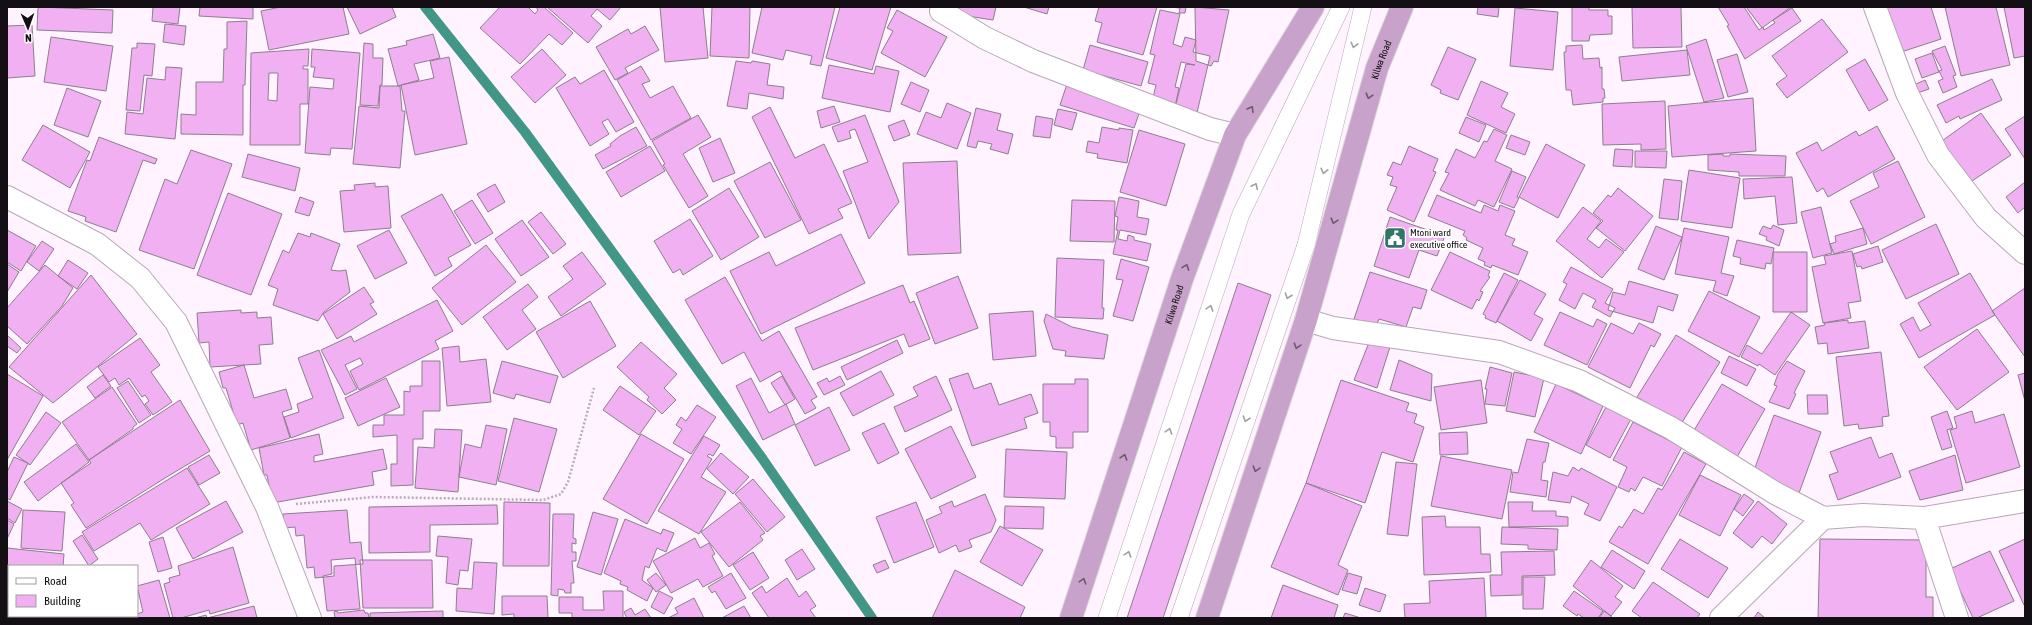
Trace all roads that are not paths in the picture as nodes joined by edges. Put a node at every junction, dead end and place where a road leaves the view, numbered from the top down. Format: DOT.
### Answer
graph roads {
  1 [pos="1313,7"];
  2 [pos="1341,7"];
  3 [pos="1363,7"];
  4 [pos="1402,7"];
  5 [pos="1875,7"];
  6 [pos="941,11"];
  7 [pos="1235,136"];
  8 [pos="7,197"];
  9 [pos="2025,253"];
  10 [pos="1306,320"];
  11 [pos="2025,501"];
  12 [pos="1823,518"];
  13 [pos="1924,518"];
  14 [pos="310,618"];
  15 [pos="1071,618"];
  16 [pos="1107,618"];
  17 [pos="1179,618"];
  18 [pos="1207,618"];
  19 [pos="1721,618"];
  20 [pos="1957,618"];
  7 -- 1 [label="highway, Kilwa Road, one-way"];
  16 -- 2 [label="lane, one-way"];
  3 -- 17 [label="lane, one-way"];
  4 -- 10 [label="highway, Kilwa Road, one-way"];
  5 -- 9 [label="street"];
  6 -- 7 [label="street"];
  15 -- 7 [label="highway, Kilwa Road, one-way"];
  8 -- 14 [label="street"];
  10 -- 12 [label="street"];
  10 -- 18 [label="highway, Kilwa Road, one-way"];
  11 -- 13 [label="street"];
  12 -- 13 [label="street"];
  12 -- 19 [label="street"];
  13 -- 20 [label="street"];
}
